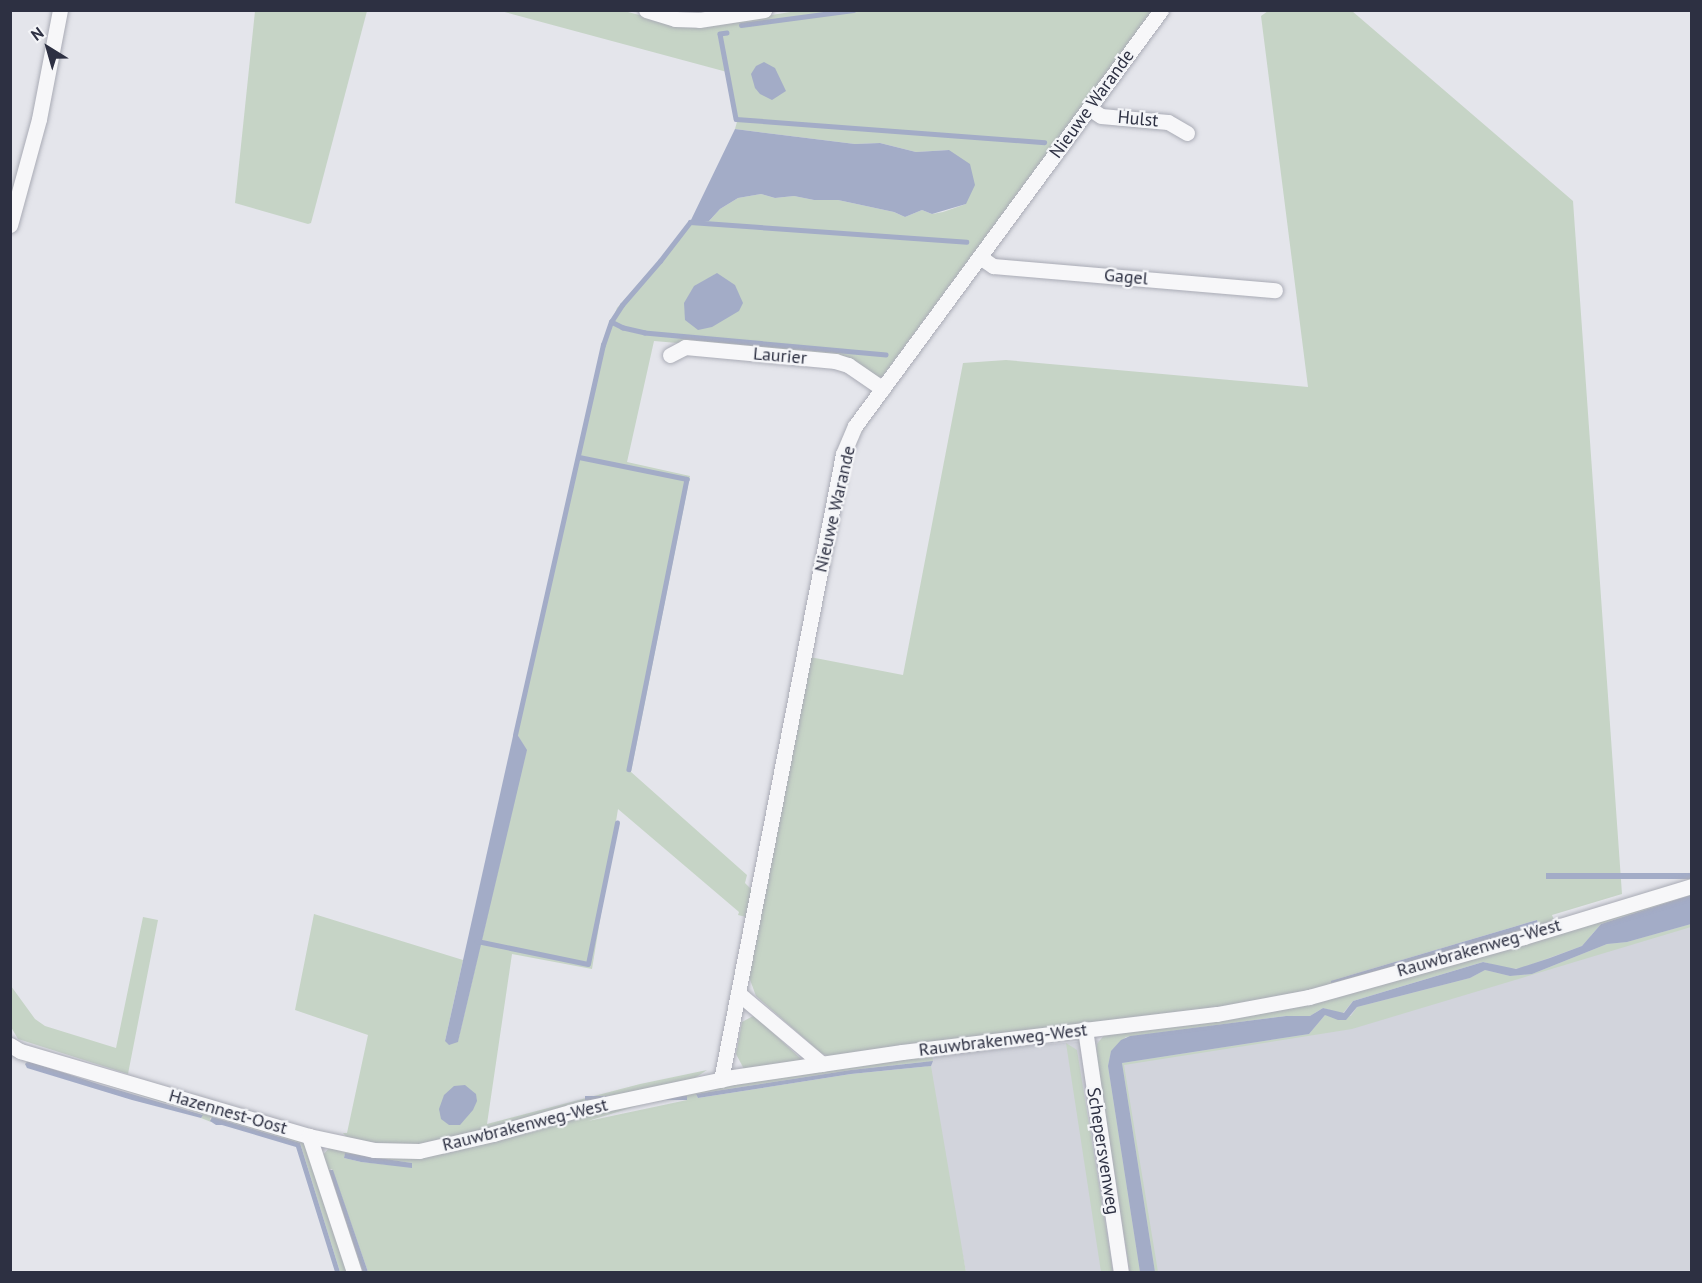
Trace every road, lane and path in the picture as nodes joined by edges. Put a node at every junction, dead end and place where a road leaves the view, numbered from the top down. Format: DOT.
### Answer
graph roads {
  1 [pos="60,10"];
  2 [pos="645,10"];
  3 [pos="764,10"];
  4 [pos="1161,10"];
  5 [pos="1089,108"];
  6 [pos="1187,134"];
  7 [pos="10,225"];
  8 [pos="980,257"];
  9 [pos="1275,290"];
  10 [pos="670,355"];
  11 [pos="883,389"];
  12 [pos="1692,886"];
  13 [pos="738,993"];
  14 [pos="1085,1029"];
  15 [pos="10,1046"];
  16 [pos="822,1064"];
  17 [pos="721,1080"];
  18 [pos="309,1136"];
  19 [pos="354,1272"];
  20 [pos="1121,1272"];
  1 -- 7 [label="street"];
  2 -- 3 [label="street"];
  4 -- 5 [label="street, Nieuwe Warande"];
  5 -- 6 [label="street, Hulst"];
  5 -- 8 [label="street, Nieuwe Warande"];
  8 -- 9 [label="street, Gagel"];
  8 -- 11 [label="street, Nieuwe Warande"];
  10 -- 11 [label="street, Laurier"];
  11 -- 13 [label="street, Nieuwe Warande"];
  12 -- 14 [label="street, Rauwbrakenweg-West"];
  13 -- 16 [label="street"];
  13 -- 17 [label="street, Nieuwe Warande"];
  14 -- 16 [label="street, Rauwbrakenweg-West"];
  14 -- 20 [label="street, Schepersvenweg"];
  15 -- 18 [label="street, Hazennest-Oost"];
  16 -- 17 [label="street, Rauwbrakenweg-West"];
  17 -- 18 [label="street, Rauwbrakenweg-West"];
  18 -- 19 [label="street, Hazennest-Oost"];
}
